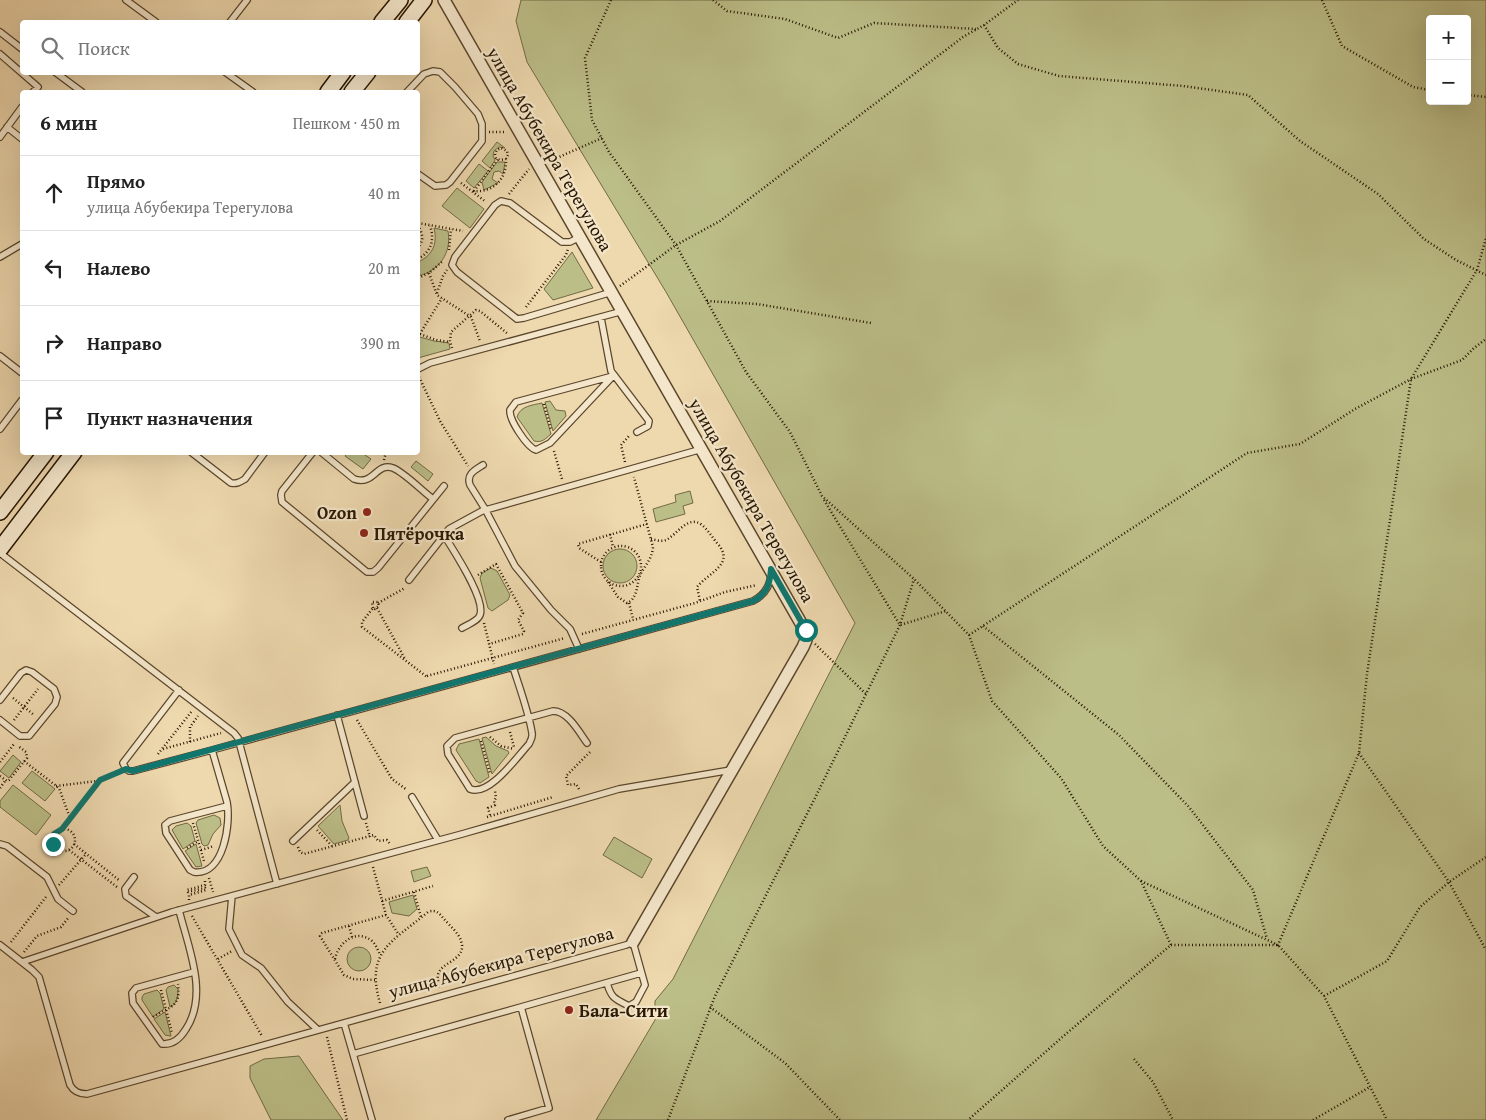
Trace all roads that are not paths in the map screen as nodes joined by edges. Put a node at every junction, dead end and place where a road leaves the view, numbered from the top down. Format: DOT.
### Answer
graph roads {
  1 [pos="126,0"];
  2 [pos="247,0"];
  3 [pos="400,0"];
  4 [pos="424,0"];
  5 [pos="444,0"];
  6 [pos="153,20"];
  7 [pos="232,20"];
  8 [pos="384,20"];
  9 [pos="409,20"];
  10 [pos="0,32"];
  11 [pos="20,47"];
  12 [pos="0,54"];
  13 [pos="20,71"];
  14 [pos="25,75"];
  15 [pos="59,75"];
  16 [pos="229,75"];
  17 [pos="341,75"];
  18 [pos="344,75"];
  19 [pos="366,75"];
  20 [pos="355,89"];
  21 [pos="35,90"];
  22 [pos="79,90"];
  23 [pos="250,90"];
  24 [pos="330,90"];
  25 [pos="410,90"];
  26 [pos="20,110"];
  27 [pos="7,127"];
  28 [pos="0,137"];
  29 [pos="20,137"];
  30 [pos="420,175"];
  31 [pos="580,237"];
  32 [pos="20,245"];
  33 [pos="0,257"];
  34 [pos="612,292"];
  35 [pos="623,312"];
  36 [pos="601,318"];
  37 [pos="0,356"];
  38 [pos="420,368"];
  39 [pos="20,371"];
  40 [pos="614,376"];
  41 [pos="20,403"];
  42 [pos="0,430"];
  43 [pos="637,432"];
  44 [pos="702,449"];
  45 [pos="44,455"];
  46 [pos="72,455"];
  47 [pos="195,455"];
  48 [pos="263,455"];
  49 [pos="311,455"];
  50 [pos="326,455"];
  51 [pos="483,465"];
  52 [pos="444,486"];
  53 [pos="433,499"];
  54 [pos="486,509"];
  55 [pos="0,512"];
  56 [pos="444,534"];
  57 [pos="0,549"];
  58 [pos="0,553"];
  59 [pos="771,569"];
  60 [pos="409,580"];
  61 [pos="462,628"];
  62 [pos="579,649"];
  63 [pos="513,667"];
  64 [pos="0,687"];
  65 [pos="179,690"];
  66 [pos="6,692"];
  67 [pos="0,700"];
  68 [pos="337,715"];
  69 [pos="528,718"];
  70 [pos="0,720"];
  71 [pos="239,743"];
  72 [pos="587,743"];
  73 [pos="212,750"];
  74 [pos="733,770"];
  75 [pos="355,782"];
  76 [pos="412,797"];
  77 [pos="228,806"];
  78 [pos="364,816"];
  79 [pos="294,839"];
  80 [pos="438,840"];
  81 [pos="0,844"];
  82 [pos="134,877"];
  83 [pos="278,884"];
  84 [pos="232,896"];
  85 [pos="179,910"];
  86 [pos="73,911"];
  87 [pos="156,917"];
  88 [pos="633,942"];
  89 [pos="0,945"];
  90 [pos="20,960"];
  91 [pos="194,972"];
  92 [pos="641,973"];
  93 [pos="607,983"];
  94 [pos="521,1007"];
  95 [pos="344,1023"];
  96 [pos="318,1030"];
  97 [pos="353,1054"];
  98 [pos="372,1120"];
  99 [pos="508,1120"];
  1 -- 6 [label="lane"];
  2 -- 7 [label="lane"];
  3 -- 8 [label="street"];
  4 -- 9 [label="street"];
  5 -- 31 [label="street, улица Абубекира Терегулова"];
  10 -- 11 [label="lane"];
  12 -- 13 [label="lane"];
  14 -- 21 [label="lane"];
  15 -- 22 [label="lane"];
  16 -- 23 [label="lane"];
  17 -- 24 [label="street"];
  18 -- 20 [label="street"];
  19 -- 20 [label="street"];
  25 -- 30 [label="lane"];
  26 -- 27 [label="lane"];
  27 -- 28 [label="lane"];
  27 -- 29 [label="lane"];
  31 -- 34 [label="street, улица Абубекира Терегулова"];
  31 -- 34 [label="lane"];
  32 -- 33 [label="lane"];
  34 -- 35 [label="street, улица Абубекира Терегулова"];
  35 -- 36 [label="lane"];
  35 -- 44 [label="street, улица Абубекира Терегулова"];
  36 -- 38 [label="lane"];
  36 -- 40 [label="lane"];
  37 -- 39 [label="lane"];
  40 -- 40 [label="lane"];
  40 -- 43 [label="lane"];
  41 -- 42 [label="lane"];
  44 -- 54 [label="lane"];
  44 -- 59 [label="street, улица Абубекира Терегулова"];
  45 -- 55 [label="street"];
  46 -- 57 [label="street"];
  47 -- 48 [label="lane"];
  49 -- 53 [label="lane"];
  50 -- 53 [label="lane"];
  51 -- 54 [label="lane"];
  52 -- 53 [label="lane"];
  54 -- 56 [label="lane"];
  54 -- 62 [label="lane"];
  56 -- 60 [label="lane"];
  56 -- 61 [label="lane"];
  58 -- 65 [label="lane"];
  59 -- 62 [label="lane"];
  59 -- 74 [label="street, улица Абубекира Терегулова"];
  62 -- 63 [label="lane"];
  63 -- 68 [label="lane"];
  63 -- 69 [label="lane"];
  64 -- 66 [label="lane"];
  65 -- 71 [label="lane"];
  65 -- 73 [label="lane"];
  66 -- 67 [label="lane"];
  66 -- 70 [label="lane"];
  68 -- 71 [label="lane"];
  68 -- 75 [label="lane"];
  69 -- 69 [label="lane"];
  69 -- 72 [label="lane"];
  71 -- 73 [label="lane"];
  71 -- 83 [label="lane"];
  73 -- 77 [label="lane"];
  74 -- 80 [label="lane"];
  74 -- 88 [label="street, улица Абубекира Терегулова"];
  75 -- 78 [label="lane"];
  75 -- 79 [label="lane"];
  76 -- 80 [label="lane"];
  77 -- 77 [label="lane"];
  80 -- 83 [label="lane"];
  81 -- 86 [label="lane"];
  82 -- 87 [label="lane"];
  83 -- 84 [label="lane"];
  84 -- 85 [label="lane"];
  84 -- 96 [label="lane"];
  85 -- 87 [label="lane"];
  85 -- 91 [label="lane"];
  87 -- 90 [label="lane"];
  88 -- 92 [label="lane"];
  88 -- 95 [label="lane, улица Абубекира Терегулова"];
  89 -- 90 [label="lane"];
  90 -- 96 [label="lane, улица Абубекира Терегулова"];
  91 -- 91 [label="lane"];
  92 -- 93 [label="lane"];
  92 -- 93 [label="lane"];
  93 -- 94 [label="lane"];
  94 -- 97 [label="lane"];
  94 -- 99 [label="lane"];
  95 -- 96 [label="lane, улица Абубекира Терегулова"];
  95 -- 97 [label="lane"];
  97 -- 98 [label="lane"];
}
